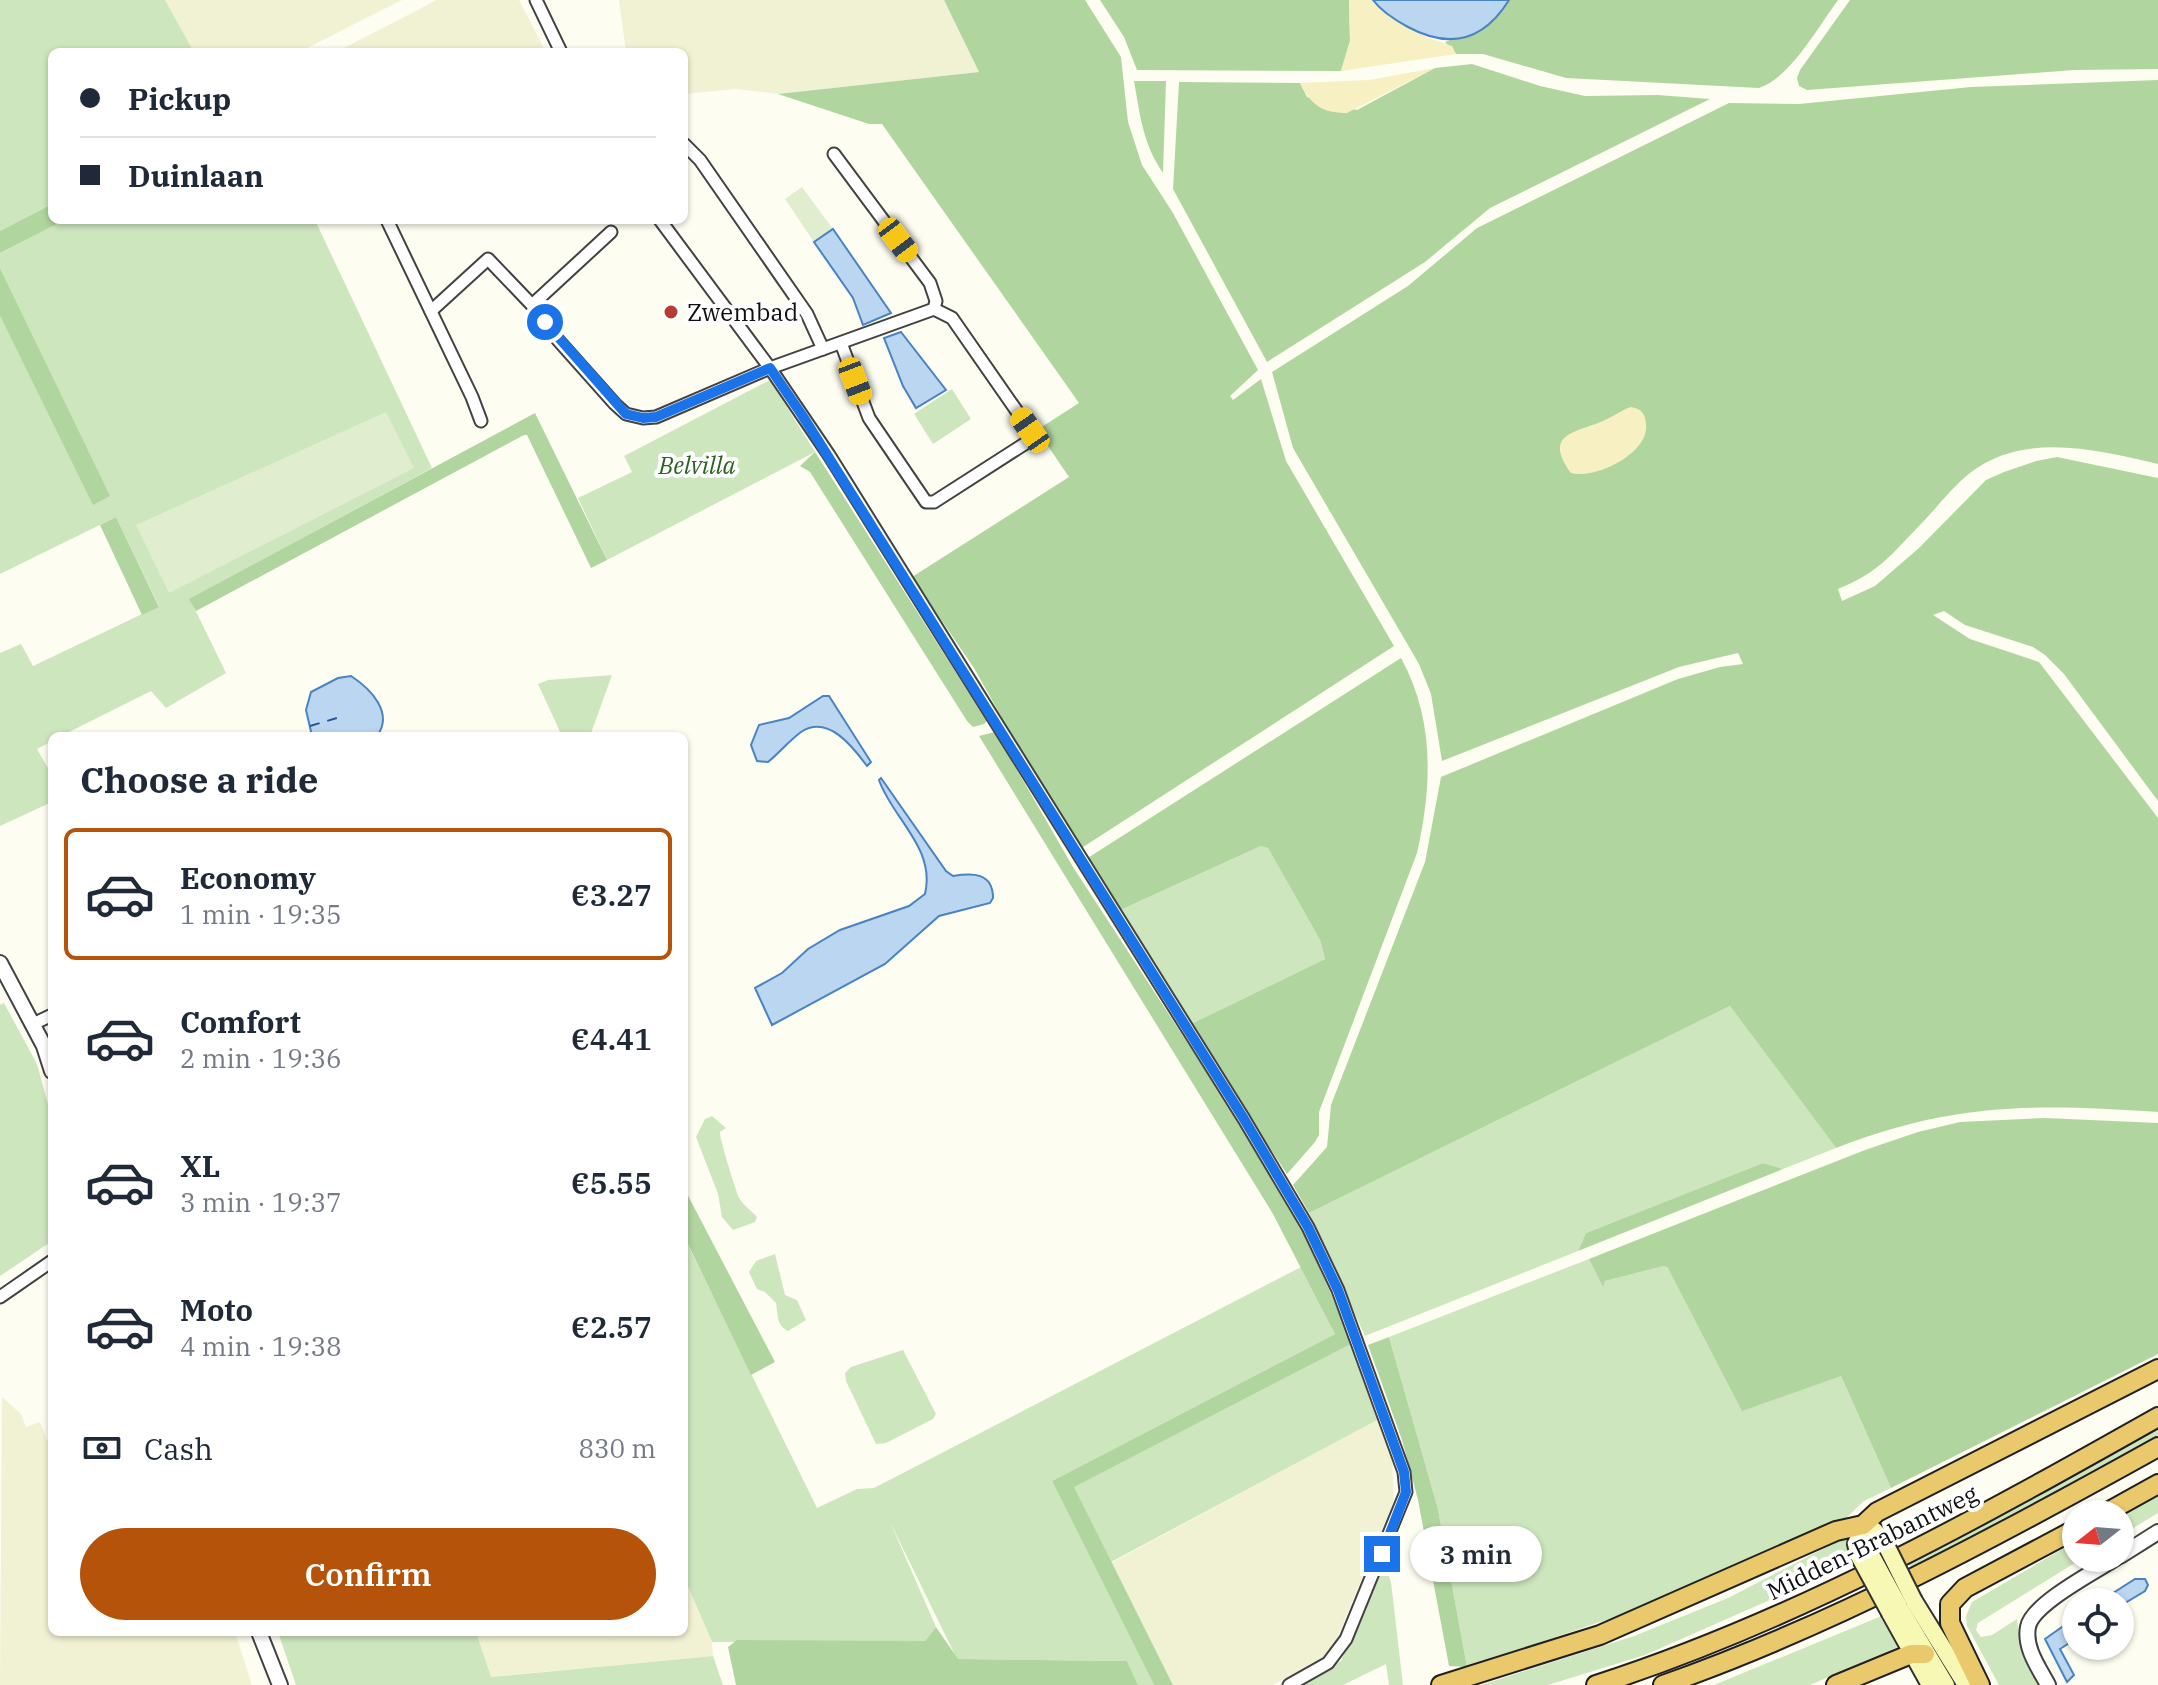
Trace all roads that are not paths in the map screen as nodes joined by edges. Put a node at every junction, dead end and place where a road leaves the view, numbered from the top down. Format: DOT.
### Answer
graph roads {
  1 [pos="536,0"];
  2 [pos="559,48"];
  3 [pos="688,148"];
  4 [pos="834,154"];
  5 [pos="389,224"];
  6 [pos="663,224"];
  7 [pos="611,232"];
  8 [pos="532,305"];
  9 [pos="934,309"];
  10 [pos="431,311"];
  11 [pos="841,343"];
  12 [pos="823,349"];
  13 [pos="770,368"];
  14 [pos="481,421"];
  15 [pos="0,963"];
  16 [pos="48,1017"];
  17 [pos="33,1024"];
  18 [pos="48,1061"];
  19 [pos="48,1264"];
  20 [pos="0,1297"];
  21 [pos="2158,1369"];
  22 [pos="2158,1417"];
  23 [pos="2158,1447"];
  24 [pos="2158,1484"];
  25 [pos="2129,1500"];
  26 [pos="1863,1525"];
  27 [pos="2158,1532"];
  28 [pos="2062,1536"];
  29 [pos="2134,1547"];
  30 [pos="2095,1572"];
  31 [pos="1901,1607"];
  32 [pos="261,1636"];
  33 [pos="1918,1654"];
  34 [pos="280,1685"];
  35 [pos="1289,1685"];
  36 [pos="1441,1685"];
  37 [pos="1596,1685"];
  38 [pos="1663,1685"];
  39 [pos="1836,1685"];
  40 [pos="1930,1685"];
  41 [pos="1946,1685"];
  42 [pos="1966,1685"];
  43 [pos="1980,1685"];
  44 [pos="2048,1685"];
  1 -- 2 [label="street"];
  3 -- 12 [label="street"];
  4 -- 9 [label="street"];
  5 -- 10 [label="street"];
  6 -- 13 [label="street"];
  7 -- 8 [label="street"];
  8 -- 10 [label="street"];
  8 -- 13 [label="street"];
  9 -- 11 [label="street"];
  9 -- 11 [label="street"];
  10 -- 14 [label="street"];
  11 -- 12 [label="street"];
  12 -- 13 [label="street"];
  13 -- 35 [label="street"];
  15 -- 17 [label="street"];
  16 -- 17 [label="street"];
  17 -- 18 [label="street"];
  19 -- 20 [label="street"];
  21 -- 26 [label="highway"];
  22 -- 37 [label="highway, Midden-Brabantweg"];
  23 -- 38 [label="highway, Midden-Brabantweg"];
  24 -- 25 [label="highway"];
  26 -- 31 [label="main road, bridge"];
  26 -- 31 [label="main road, bridge"];
  26 -- 36 [label="highway"];
  27 -- 29 [label="street"];
  28 -- 43 [label="highway"];
  30 -- 44 [label="street"];
  31 -- 33 [label="main road"];
  31 -- 42 [label="main road"];
  32 -- 34 [label="street"];
  33 -- 39 [label="highway"];
  33 -- 40 [label="main road"];
  33 -- 41 [label="main road"];
}
